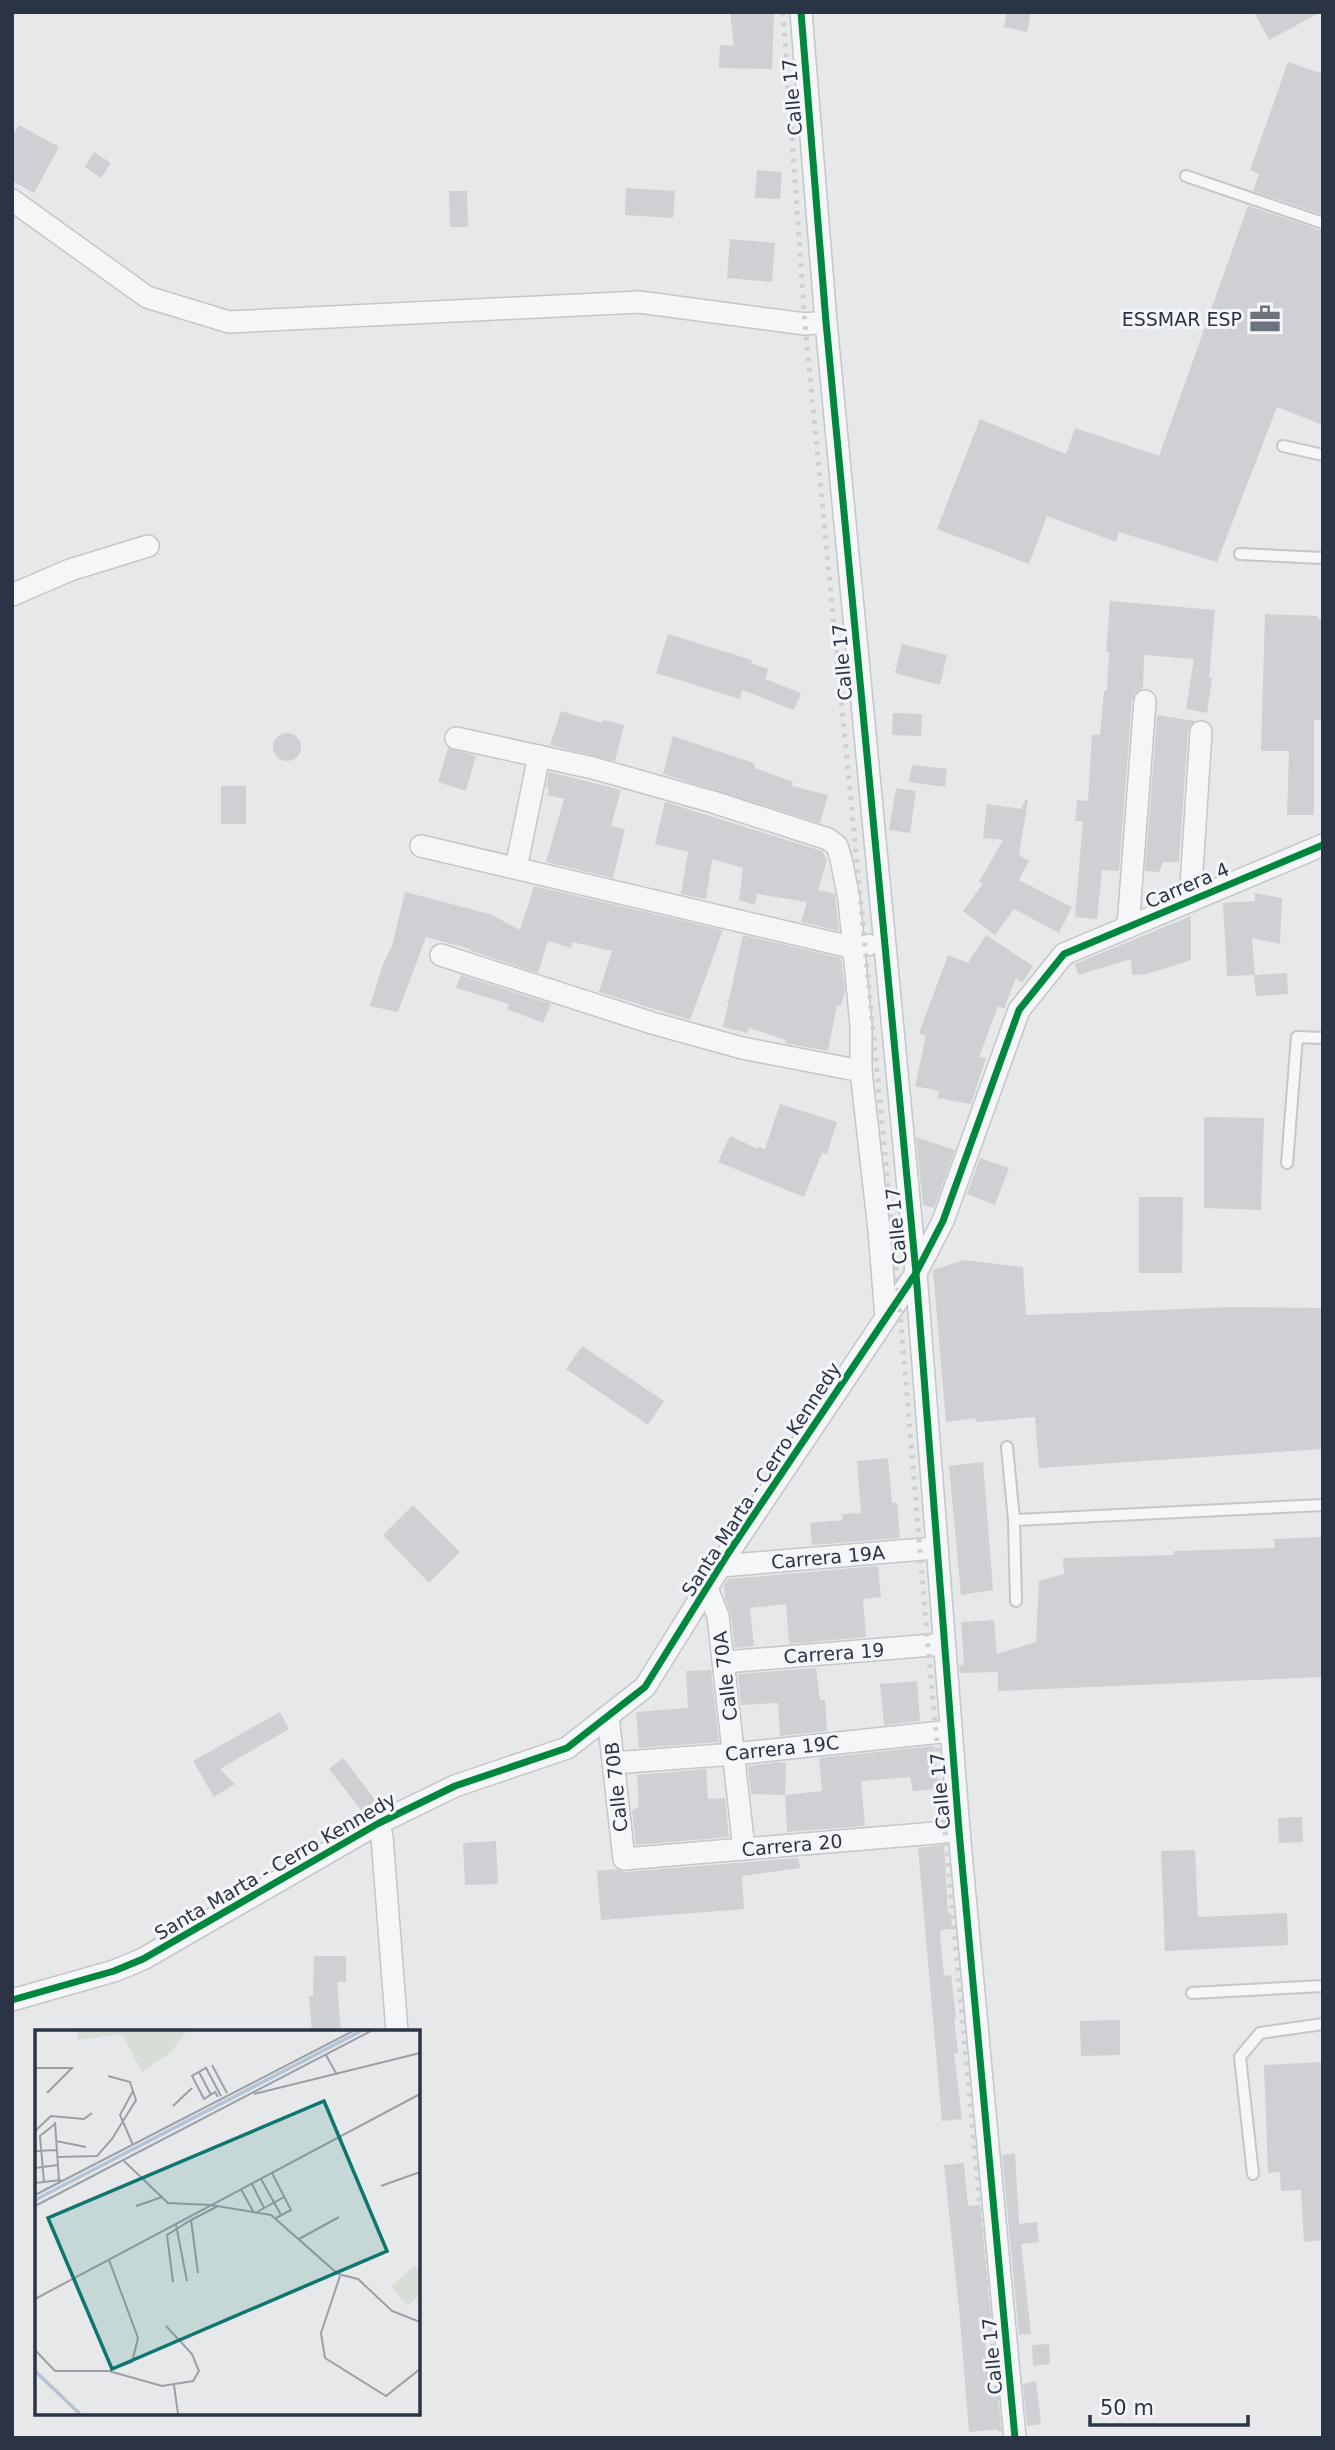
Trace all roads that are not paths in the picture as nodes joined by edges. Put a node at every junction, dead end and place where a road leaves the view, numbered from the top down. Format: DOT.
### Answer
graph roads {
  1 [pos="801,12"];
  2 [pos="1186,176"];
  3 [pos="12,200"];
  4 [pos="1323,223"];
  5 [pos="826,322"];
  6 [pos="1283,446"];
  7 [pos="1323,455"];
  8 [pos="148,546"];
  9 [pos="1240,554"];
  10 [pos="1323,558"];
  11 [pos="12,595"];
  12 [pos="1145,701"];
  13 [pos="1201,732"];
  14 [pos="456,738"];
  15 [pos="539,756"];
  16 [pos="1323,845"];
  17 [pos="421,846"];
  18 [pos="516,868"];
  19 [pos="1190,901"];
  20 [pos="1128,927"];
  21 [pos="883,942"];
  22 [pos="854,946"];
  23 [pos="1064,954"];
  24 [pos="441,955"];
  25 [pos="1323,1038"];
  26 [pos="861,1072"];
  27 [pos="1287,1163"];
  28 [pos="916,1273"];
  29 [pos="886,1318"];
  30 [pos="1007,1447"];
  31 [pos="1323,1505"];
  32 [pos="1014,1520"];
  33 [pos="936,1548"];
  34 [pos="721,1566"];
  35 [pos="707,1588"];
  36 [pos="1016,1601"];
  37 [pos="944,1644"];
  38 [pos="724,1662"];
  39 [pos="608,1716"];
  40 [pos="951,1731"];
  41 [pos="734,1754"];
  42 [pos="613,1763"];
  43 [pos="379,1823"];
  44 [pos="960,1830"];
  45 [pos="744,1849"];
  46 [pos="624,1859"];
  47 [pos="1323,1986"];
  48 [pos="1192,1993"];
  49 [pos="12,2000"];
  50 [pos="1323,2024"];
  51 [pos="397,2030"];
  52 [pos="1253,2174"];
  53 [pos="1015,2438"];
  1 -- 5 [label="street, Calle 17"];
  2 -- 4 [label="lane"];
  3 -- 5 [label="street"];
  5 -- 21 [label="street, Calle 17"];
  6 -- 7 [label="lane"];
  8 -- 11 [label="street"];
  9 -- 10 [label="lane"];
  12 -- 20 [label="street"];
  13 -- 19 [label="street"];
  14 -- 15 [label="street"];
  15 -- 18 [label="street"];
  15 -- 22 [label="street"];
  16 -- 19 [label="street, Carrera 4"];
  17 -- 18 [label="street"];
  18 -- 22 [label="street"];
  19 -- 20 [label="street, Carrera 4"];
  20 -- 23 [label="street, Carrera 4"];
  21 -- 22 [label="street"];
  21 -- 28 [label="street, Calle 17"];
  22 -- 26 [label="street"];
  23 -- 28 [label="street, Santa Marta - Cerro Kennedy"];
  24 -- 26 [label="street"];
  25 -- 27 [label="lane"];
  26 -- 29 [label="street"];
  28 -- 29 [label="street, Santa Marta - Cerro Kennedy"];
  28 -- 33 [label="street, Calle 17"];
  29 -- 34 [label="street, Santa Marta - Cerro Kennedy"];
  30 -- 32 [label="lane"];
  31 -- 32 [label="lane"];
  32 -- 36 [label="lane"];
  33 -- 34 [label="street, Carrera 19A"];
  33 -- 37 [label="street, Calle 17"];
  34 -- 35 [label="street, Santa Marta - Cerro Kennedy"];
  35 -- 38 [label="street, Calle 70A"];
  35 -- 39 [label="street, Santa Marta - Cerro Kennedy"];
  37 -- 38 [label="street, Carrera 19"];
  37 -- 40 [label="street, Calle 17"];
  38 -- 41 [label="street, Calle 70A"];
  39 -- 42 [label="street, Calle 70B"];
  39 -- 43 [label="street, Santa Marta - Cerro Kennedy"];
  40 -- 41 [label="street, Carrera 19C"];
  40 -- 44 [label="street, Calle 17"];
  41 -- 42 [label="street, Carrera 19C"];
  41 -- 45 [label="street, Calle 70A"];
  42 -- 46 [label="street, Calle 70B"];
  43 -- 49 [label="street, Santa Marta - Cerro Kennedy"];
  43 -- 51 [label="street"];
  44 -- 45 [label="street, Carrera 20"];
  44 -- 53 [label="street, Calle 17"];
  45 -- 46 [label="street, Carrera 20"];
  47 -- 48 [label="lane"];
  50 -- 52 [label="lane"];
}
